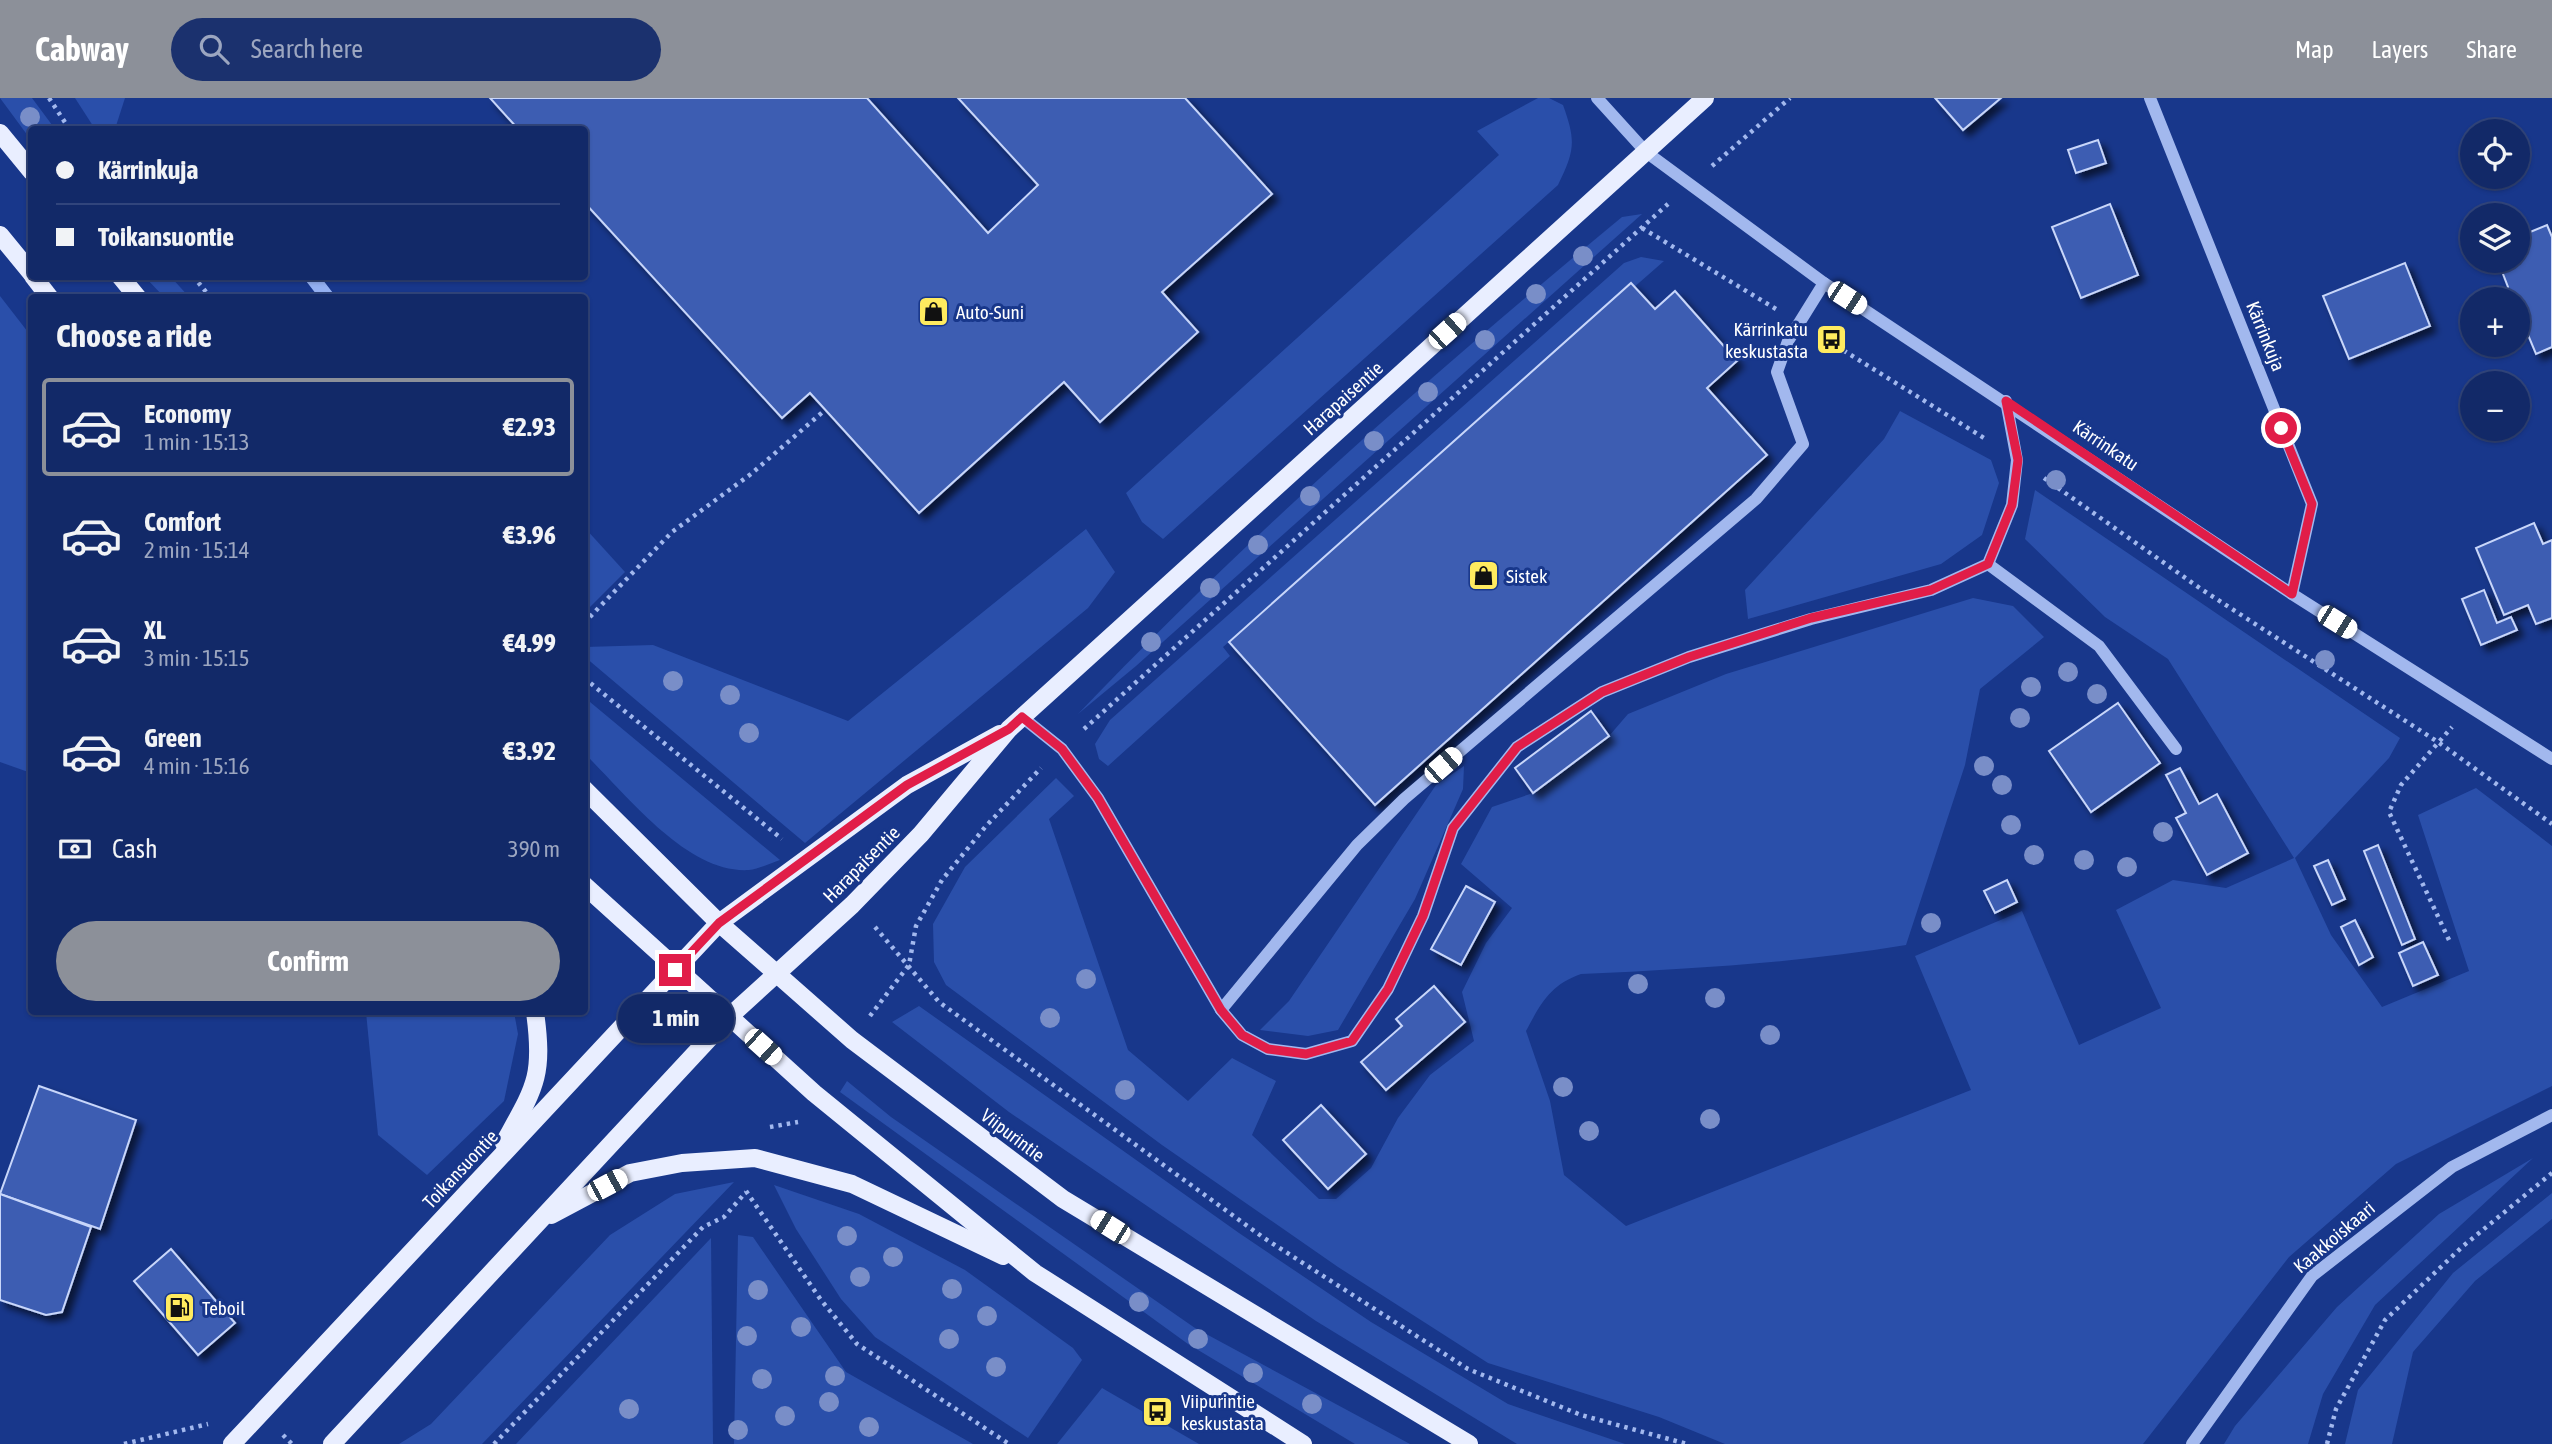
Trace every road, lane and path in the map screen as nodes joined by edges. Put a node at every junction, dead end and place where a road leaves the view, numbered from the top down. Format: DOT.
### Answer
graph roads {
  1 [pos="49,98"];
  2 [pos="1597,98"];
  3 [pos="1705,98"];
  4 [pos="1790,98"];
  5 [pos="2150,98"];
  6 [pos="67,126"];
  7 [pos="0,133"];
  8 [pos="1646,152"];
  9 [pos="28,167"];
  10 [pos="1690,185"];
  11 [pos="1642,228"];
  12 [pos="0,235"];
  13 [pos="28,270"];
  14 [pos="36,280"];
  15 [pos="123,280"];
  16 [pos="196,280"];
  17 [pos="1824,283"];
  18 [pos="47,294"];
  19 [pos="135,294"];
  20 [pos="208,294"];
  21 [pos="1800,323"];
  22 [pos="2006,401"];
  23 [pos="825,410"];
  24 [pos="2018,460"];
  25 [pos="1988,564"];
  26 [pos="2292,594"];
  27 [pos="588,619"];
  28 [pos="588,681"];
  29 [pos="2472,706"];
  30 [pos="1015,723"];
  31 [pos="2438,742"];
  32 [pos="1062,749"];
  33 [pos="2176,749"];
  34 [pos="2552,760"];
  35 [pos="588,793"];
  36 [pos="2552,824"];
  37 [pos="804,860"];
  38 [pos="588,889"];
  39 [pos="852,905"];
  40 [pos="719,923"];
  41 [pos="2449,940"];
  42 [pos="909,965"];
  43 [pos="675,970"];
  44 [pos="777,973"];
  45 [pos="1221,1010"];
  46 [pos="535,1015"];
  47 [pos="729,1017"];
  48 [pos="852,1040"];
  49 [pos="814,1093"];
  50 [pos="2552,1115"];
  51 [pos="755,1158"];
  52 [pos="490,1167"];
  53 [pos="2552,1173"];
  54 [pos="746,1191"];
  55 [pos="539,1222"];
  56 [pos="1035,1273"];
  57 [pos="232,1444"];
  58 [pos="332,1444"];
  59 [pos="494,1444"];
  60 [pos="1009,1444"];
  61 [pos="1303,1444"];
  62 [pos="1469,1444"];
  63 [pos="1687,1444"];
  64 [pos="2192,1444"];
  65 [pos="2327,1444"];
  1 -- 6 [label="path"];
  2 -- 8 [label="street, Kärrinkatu"];
  3 -- 8 [label="main road, Harapaisentie"];
  4 -- 10 [label="path"];
  5 -- 26 [label="street, Kärrinkuja"];
  7 -- 9 [label="main road"];
  8 -- 10 [label="street, Kärrinkatu"];
  8 -- 30 [label="main road, Harapaisentie"];
  10 -- 11 [label="path"];
  10 -- 17 [label="street, Kärrinkatu"];
  11 -- 21 [label="path"];
  11 -- 32 [label="path"];
  12 -- 13 [label="main road"];
  14 -- 18 [label="main road"];
  15 -- 19 [label="main road"];
  16 -- 20 [label="path"];
  17 -- 21 [label="street"];
  17 -- 22 [label="street, Kärrinkatu"];
  21 -- 24 [label="path"];
  21 -- 45 [label="street"];
  22 -- 24 [label="street"];
  22 -- 26 [label="street, Kärrinkatu"];
  23 -- 27 [label="path"];
  24 -- 25 [label="street"];
  24 -- 31 [label="path"];
  25 -- 33 [label="street"];
  25 -- 45 [label="street"];
  26 -- 29 [label="street, Kärrinkatu"];
  28 -- 37 [label="path"];
  29 -- 31 [label="path"];
  29 -- 34 [label="street, Kärrinkatu"];
  30 -- 32 [label="street"];
  30 -- 37 [label="main road, Harapaisentie"];
  30 -- 39 [label="main road, Harapaisentie"];
  31 -- 36 [label="path"];
  31 -- 41 [label="path"];
  32 -- 42 [label="path"];
  32 -- 45 [label="street"];
  35 -- 40 [label="main road, Viipurintie"];
  37 -- 40 [label="main road, Harapaisentie"];
  38 -- 43 [label="main road"];
  39 -- 42 [label="path"];
  39 -- 44 [label="main road, Harapaisentie"];
  40 -- 43 [label="main road, Toikansuontie"];
  40 -- 44 [label="main road, Viipurintie"];
  42 -- 48 [label="path"];
  42 -- 63 [label="path"];
  43 -- 47 [label="main road"];
  43 -- 52 [label="main road, Toikansuontie"];
  44 -- 47 [label="main road, Harapaisentie"];
  44 -- 48 [label="main road, Viipurintie"];
  46 -- 52 [label="main road"];
  47 -- 49 [label="main road"];
  47 -- 55 [label="main road"];
  48 -- 62 [label="main road, Viipurintie"];
  49 -- 51 [label="path"];
  49 -- 56 [label="main road"];
  50 -- 64 [label="street, Kaakkoiskaari"];
  51 -- 54 [label="path"];
  51 -- 55 [label="main road"];
  51 -- 56 [label="main road"];
  52 -- 57 [label="main road, Toikansuontie"];
  53 -- 65 [label="path"];
  54 -- 59 [label="path"];
  54 -- 60 [label="path"];
  55 -- 58 [label="main road"];
  56 -- 61 [label="main road"];
}
